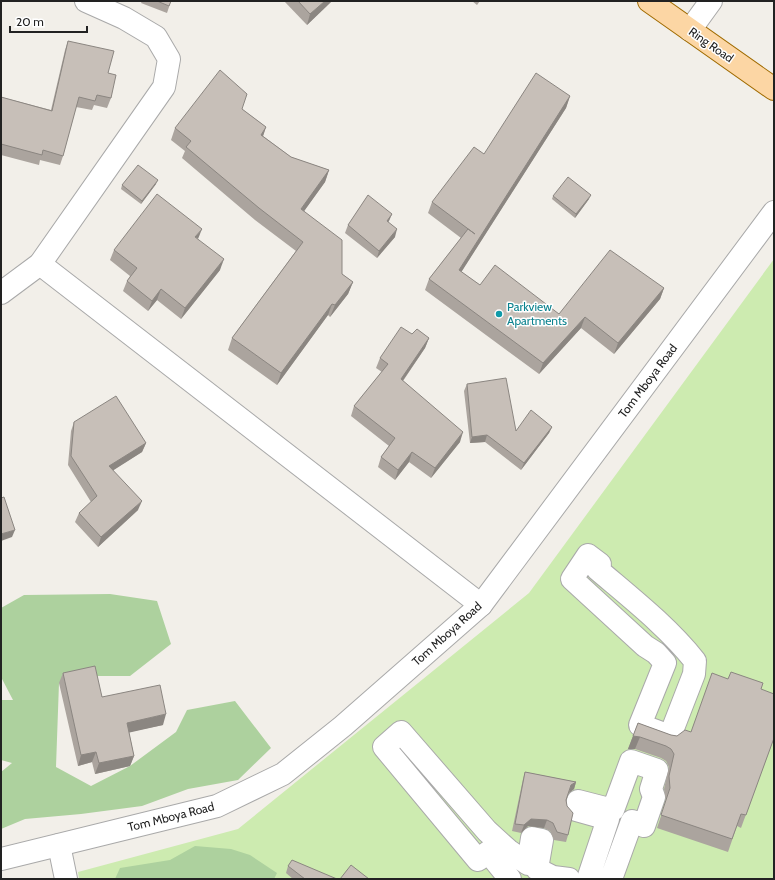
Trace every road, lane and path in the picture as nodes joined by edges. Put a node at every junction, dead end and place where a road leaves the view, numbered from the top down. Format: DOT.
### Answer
graph roads {
  1 [pos="86,1"];
  2 [pos="649,1"];
  3 [pos="711,1"];
  4 [pos="690,30"];
  5 [pos="774,89"];
  6 [pos="774,212"];
  7 [pos="40,264"];
  8 [pos="1,293"];
  9 [pos="481,605"];
  10 [pos="670,736"];
  11 [pos="59,845"];
  12 [pos="1,859"];
  13 [pos="66,879"];
  14 [pos="510,879"];
  15 [pos="569,879"];
  16 [pos="588,879"];
  17 [pos="611,879"];
  1 -- 7 [label="street"];
  2 -- 4 [label="main road, Ring Road"];
  3 -- 4 [label="street"];
  4 -- 5 [label="main road, Ring Road"];
  6 -- 9 [label="street, Tom Mboya Road"];
  7 -- 8 [label="street"];
  7 -- 9 [label="street"];
  9 -- 11 [label="street, Tom Mboya Road"];
  10 -- 10 [label="street"];
  11 -- 12 [label="street, Tom Mboya Road"];
  11 -- 13 [label="street"];
  14 -- 15 [label="street"];
  16 -- 17 [label="street"];
}
